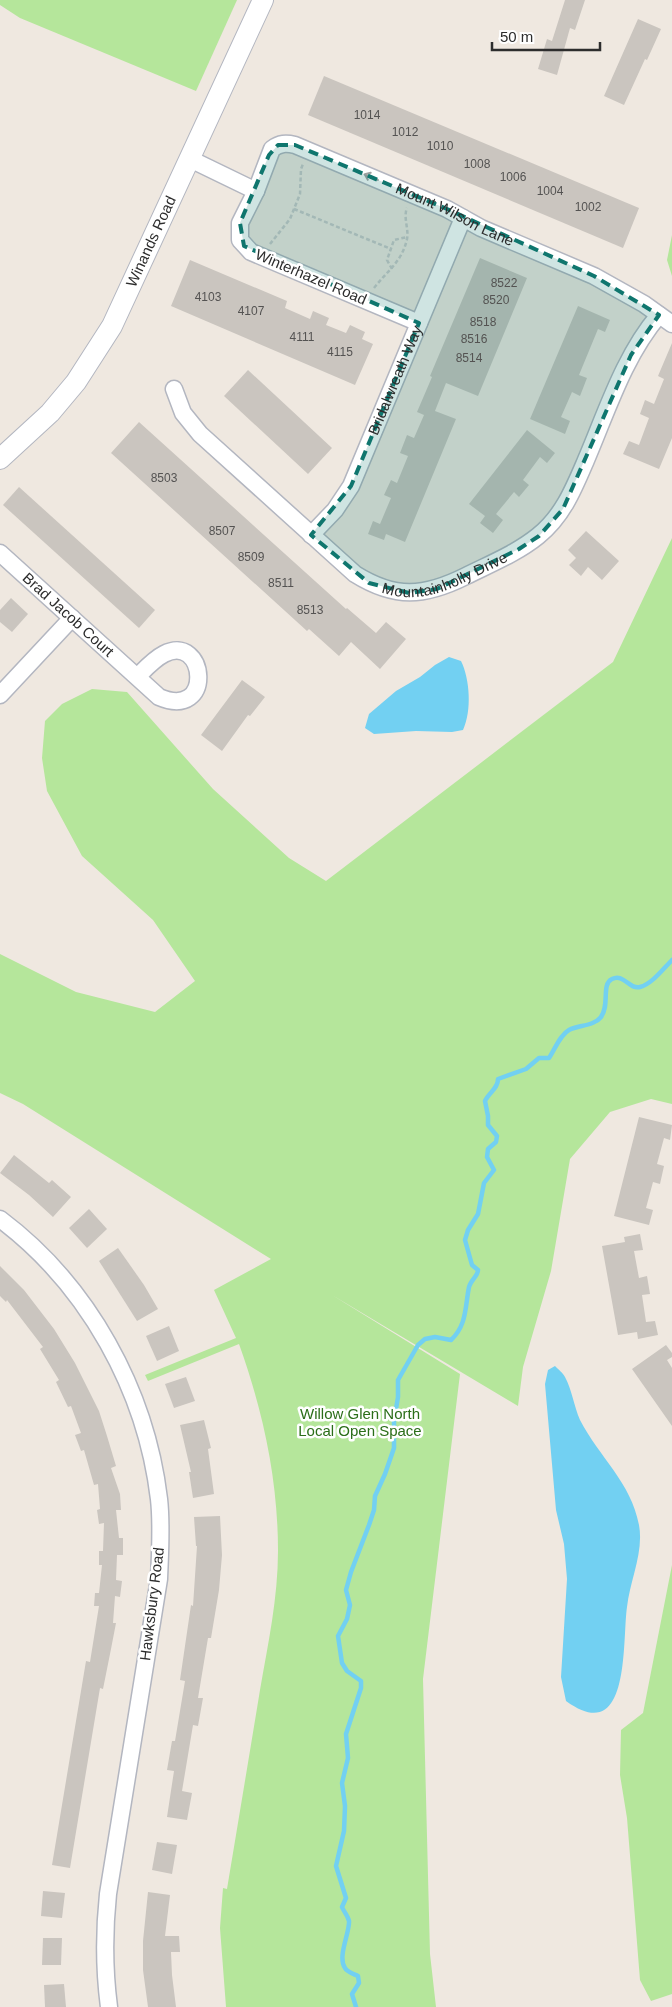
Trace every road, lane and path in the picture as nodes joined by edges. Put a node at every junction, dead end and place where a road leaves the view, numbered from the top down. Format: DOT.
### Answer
graph roads {
  1 [pos="263,0"];
  2 [pos="309,150"];
  3 [pos="190,160"];
  4 [pos="256,191"];
  5 [pos="413,195"];
  6 [pos="294,209"];
  7 [pos="463,218"];
  8 [pos="407,237"];
  9 [pos="391,249"];
  10 [pos="264,258"];
  11 [pos="392,269"];
  12 [pos="367,302"];
  13 [pos="665,319"];
  14 [pos="419,323"];
  15 [pos="174,389"];
  16 [pos="0,460"];
  17 [pos="312,535"];
  18 [pos="0,553"];
  19 [pos="72,618"];
  20 [pos="137,677"];
  21 [pos="0,695"];
  22 [pos="0,1219"];
  23 [pos="109,2007"];
  1 -- 3 [label="street, Winands Road"];
  2 -- 4 [label="street, Mount Wilson Lane"];
  5 -- 2 [label="street, Mount Wilson Lane, one-way"];
  2 -- 6 [label="path"];
  3 -- 4 [label="street"];
  3 -- 16 [label="street, Winands Road"];
  4 -- 10 [label="street, Winterhazel Road"];
  5 -- 7 [label="street, Mount Wilson Lane"];
  5 -- 8 [label="path"];
  6 -- 9 [label="path"];
  6 -- 10 [label="path"];
  7 -- 13 [label="street, Mount Wilson Lane"];
  7 -- 14 [label="street, Bridalwreath Way"];
  8 -- 9 [label="path"];
  8 -- 11 [label="path"];
  9 -- 11 [label="path"];
  10 -- 12 [label="street, Winterhazel Road"];
  11 -- 12 [label="path"];
  12 -- 14 [label="street, Winterhazel Road"];
  13 -- 17 [label="street, Mountainholly Drive"];
  14 -- 17 [label="street, Bridalwreath Way"];
  15 -- 17 [label="street, Mountainholly Drive"];
  18 -- 19 [label="street, Brad Jacob Court"];
  19 -- 20 [label="street, Brad Jacob Court"];
  19 -- 21 [label="street"];
  22 -- 23 [label="street, Hawksbury Road"];
}
